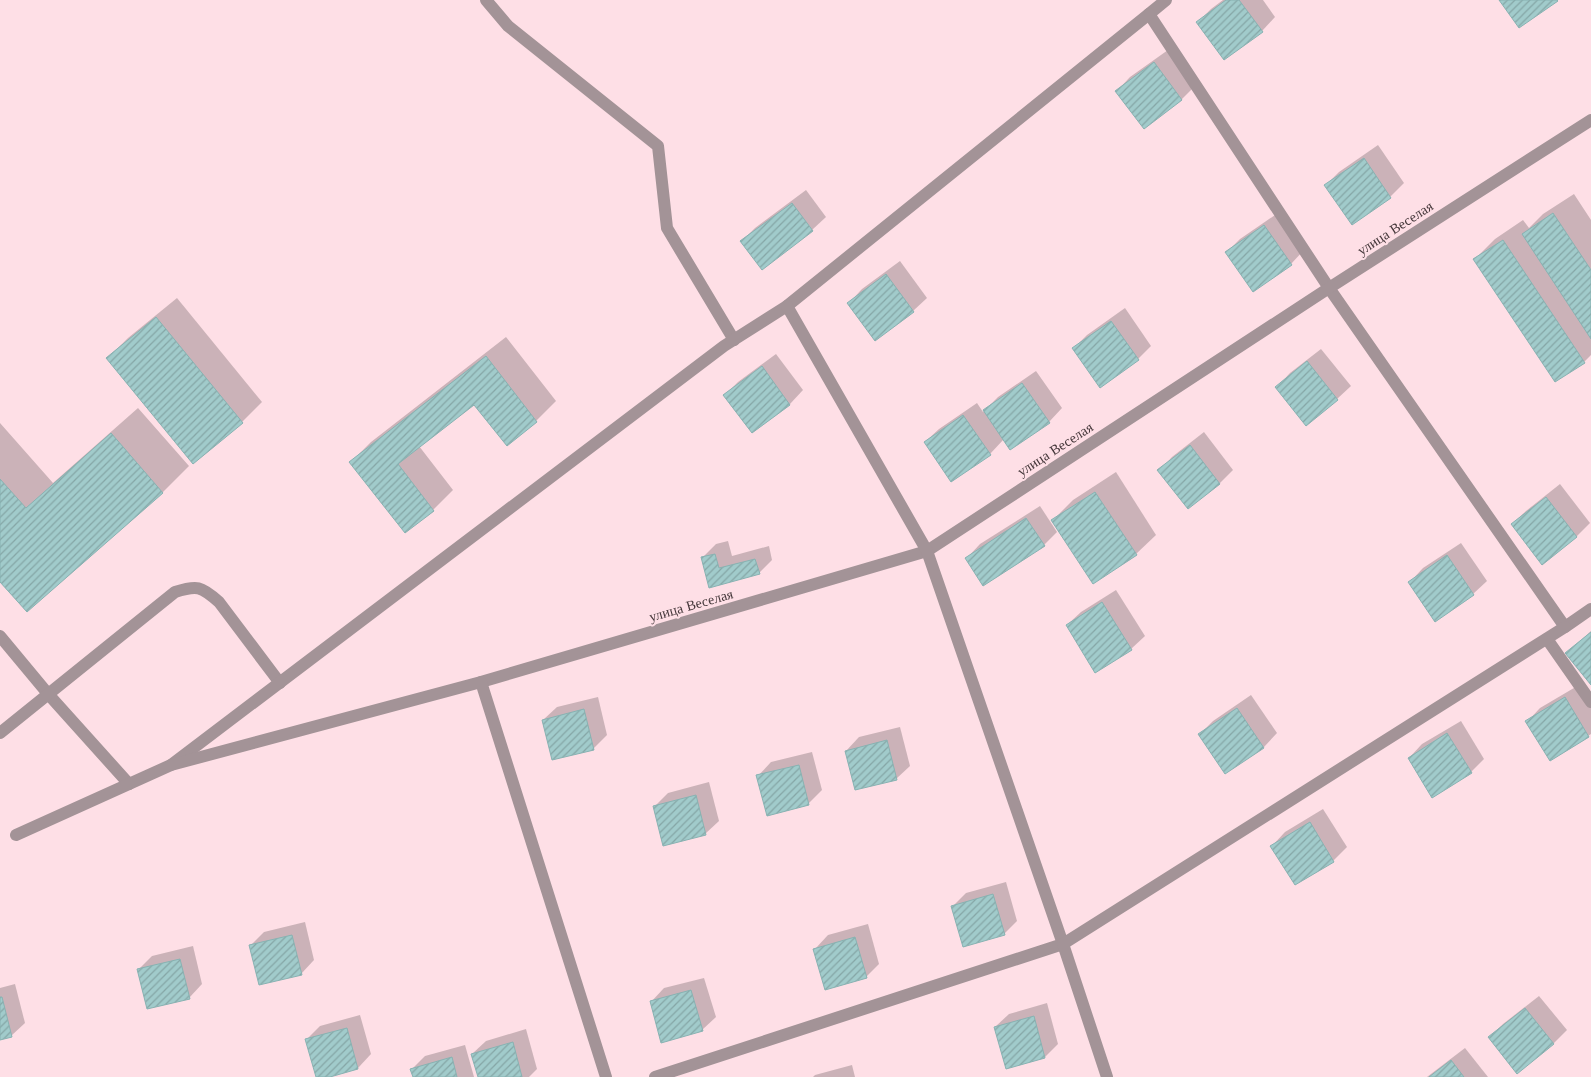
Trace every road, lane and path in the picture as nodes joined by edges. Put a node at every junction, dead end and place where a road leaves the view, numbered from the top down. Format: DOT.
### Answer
graph roads {
  1 [pos="486,0"];
  2 [pos="1166,0"];
  3 [pos="1149,14"];
  4 [pos="1591,120"];
  5 [pos="1330,288"];
  6 [pos="787,306"];
  7 [pos="734,340"];
  8 [pos="927,551"];
  9 [pos="1591,609"];
  10 [pos="1565,627"];
  11 [pos="0,636"];
  12 [pos="1547,638"];
  13 [pos="481,682"];
  14 [pos="280,683"];
  15 [pos="49,695"];
  16 [pos="1591,702"];
  17 [pos="0,733"];
  18 [pos="171,765"];
  19 [pos="129,784"];
  20 [pos="16,835"];
  21 [pos="1063,944"];
  22 [pos="606,1077"];
  23 [pos="655,1077"];
  24 [pos="1107,1077"];
  1 -- 7 [label="street"];
  2 -- 3 [label="street"];
  3 -- 5 [label="street"];
  3 -- 6 [label="street"];
  4 -- 5 [label="street, улица Веселая"];
  5 -- 8 [label="street, улица Веселая"];
  5 -- 10 [label="street"];
  6 -- 7 [label="street"];
  6 -- 8 [label="street"];
  7 -- 14 [label="street"];
  8 -- 13 [label="street, улица Веселая"];
  8 -- 21 [label="street"];
  9 -- 10 [label="street"];
  10 -- 12 [label="street"];
  11 -- 15 [label="street"];
  12 -- 16 [label="street"];
  12 -- 21 [label="street"];
  13 -- 18 [label="street, улица Веселая"];
  13 -- 22 [label="street"];
  14 -- 15 [label="street"];
  14 -- 18 [label="street"];
  15 -- 17 [label="street"];
  15 -- 19 [label="street"];
  18 -- 19 [label="street"];
  19 -- 20 [label="street"];
  21 -- 23 [label="street"];
  21 -- 24 [label="street"];
}
